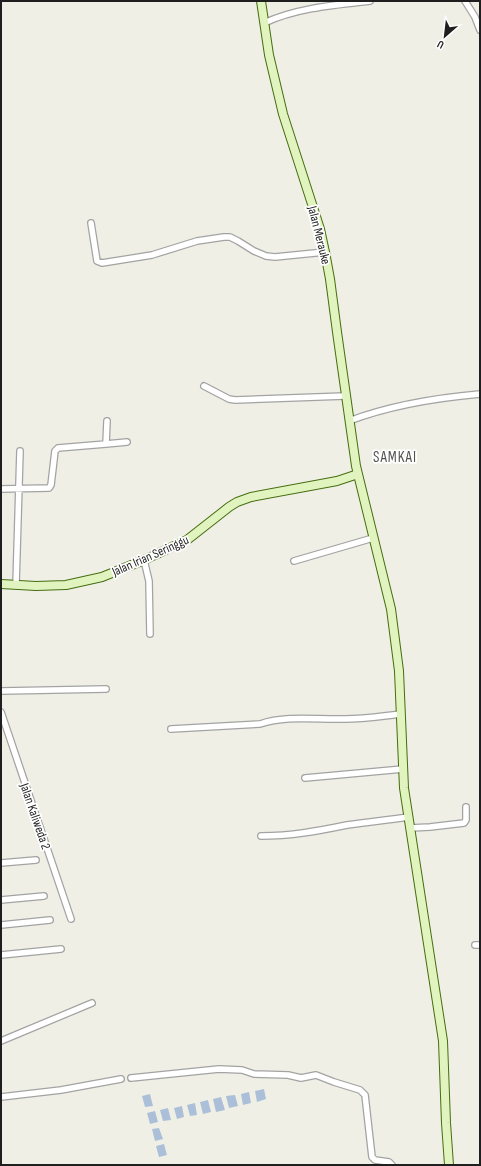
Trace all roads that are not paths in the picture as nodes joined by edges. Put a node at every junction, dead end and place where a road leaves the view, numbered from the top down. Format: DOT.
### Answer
graph roads {
  1 [pos="261,1"];
  2 [pos="370,1"];
  3 [pos="465,1"];
  4 [pos="264,23"];
  5 [pos="480,30"];
  6 [pos="90,223"];
  7 [pos="326,252"];
  8 [pos="204,386"];
  9 [pos="480,394"];
  10 [pos="345,396"];
  11 [pos="349,420"];
  12 [pos="107,421"];
  13 [pos="127,442"];
  14 [pos="106,444"];
  15 [pos="20,451"];
  16 [pos="358,474"];
  17 [pos="18,488"];
  18 [pos="1,489"];
  19 [pos="373,538"];
  20 [pos="144,560"];
  21 [pos="294,561"];
  22 [pos="1,584"];
  23 [pos="16,585"];
  24 [pos="150,634"];
  25 [pos="106,689"];
  26 [pos="1,691"];
  27 [pos="1,712"];
  28 [pos="401,714"];
  29 [pos="2,718"];
  30 [pos="171,729"];
  31 [pos="403,770"];
  32 [pos="305,778"];
  33 [pos="466,807"];
  34 [pos="409,817"];
  35 [pos="410,828"];
  36 [pos="261,836"];
  37 [pos="36,860"];
  38 [pos="1,863"];
  39 [pos="44,896"];
  40 [pos="1,900"];
  41 [pos="71,919"];
  42 [pos="50,920"];
  43 [pos="1,925"];
  44 [pos="61,949"];
  45 [pos="1,955"];
  46 [pos="92,1002"];
  47 [pos="1,1041"];
  48 [pos="130,1078"];
  49 [pos="121,1079"];
  50 [pos="1,1097"];
  51 [pos="392,1165"];
  52 [pos="446,1165"];
  53 [pos="449,1165"];
  1 -- 4 [label="street, Jalan Merauke"];
  2 -- 4 [label="street"];
  3 -- 5 [label="street"];
  4 -- 7 [label="street, Jalan Merauke"];
  6 -- 7 [label="street"];
  7 -- 10 [label="street, Jalan Merauke"];
  8 -- 10 [label="street"];
  9 -- 11 [label="street"];
  10 -- 11 [label="street, Jalan Merauke"];
  11 -- 16 [label="street, Jalan Merauke"];
  12 -- 14 [label="street"];
  13 -- 14 [label="street"];
  14 -- 17 [label="street"];
  15 -- 17 [label="street"];
  16 -- 19 [label="street, Jalan Merauke"];
  16 -- 20 [label="street, Jalan Irian Seringgu"];
  17 -- 18 [label="street"];
  17 -- 23 [label="street"];
  19 -- 21 [label="street"];
  19 -- 28 [label="street, Jalan Merauke"];
  20 -- 23 [label="street, Jalan Irian Seringgu"];
  20 -- 24 [label="street"];
  22 -- 23 [label="street, Jalan Irian Seringgu"];
  25 -- 26 [label="street"];
  27 -- 29 [label="street, Jalan Kaliweda 2"];
  28 -- 30 [label="street"];
  28 -- 31 [label="street, Jalan Merauke"];
  29 -- 41 [label="street, Jalan Kaliweda 2"];
  31 -- 32 [label="street"];
  31 -- 34 [label="street, Jalan Merauke"];
  33 -- 35 [label="street"];
  34 -- 35 [label="street, Jalan Merauke"];
  34 -- 36 [label="street"];
  35 -- 53 [label="street, Jalan Merauke"];
  37 -- 38 [label="street"];
  39 -- 40 [label="street"];
  42 -- 43 [label="street"];
  44 -- 45 [label="street"];
  46 -- 47 [label="street"];
  48 -- 51 [label="street"];
  49 -- 50 [label="street"];
  52 -- 53 [label="street"];
}
